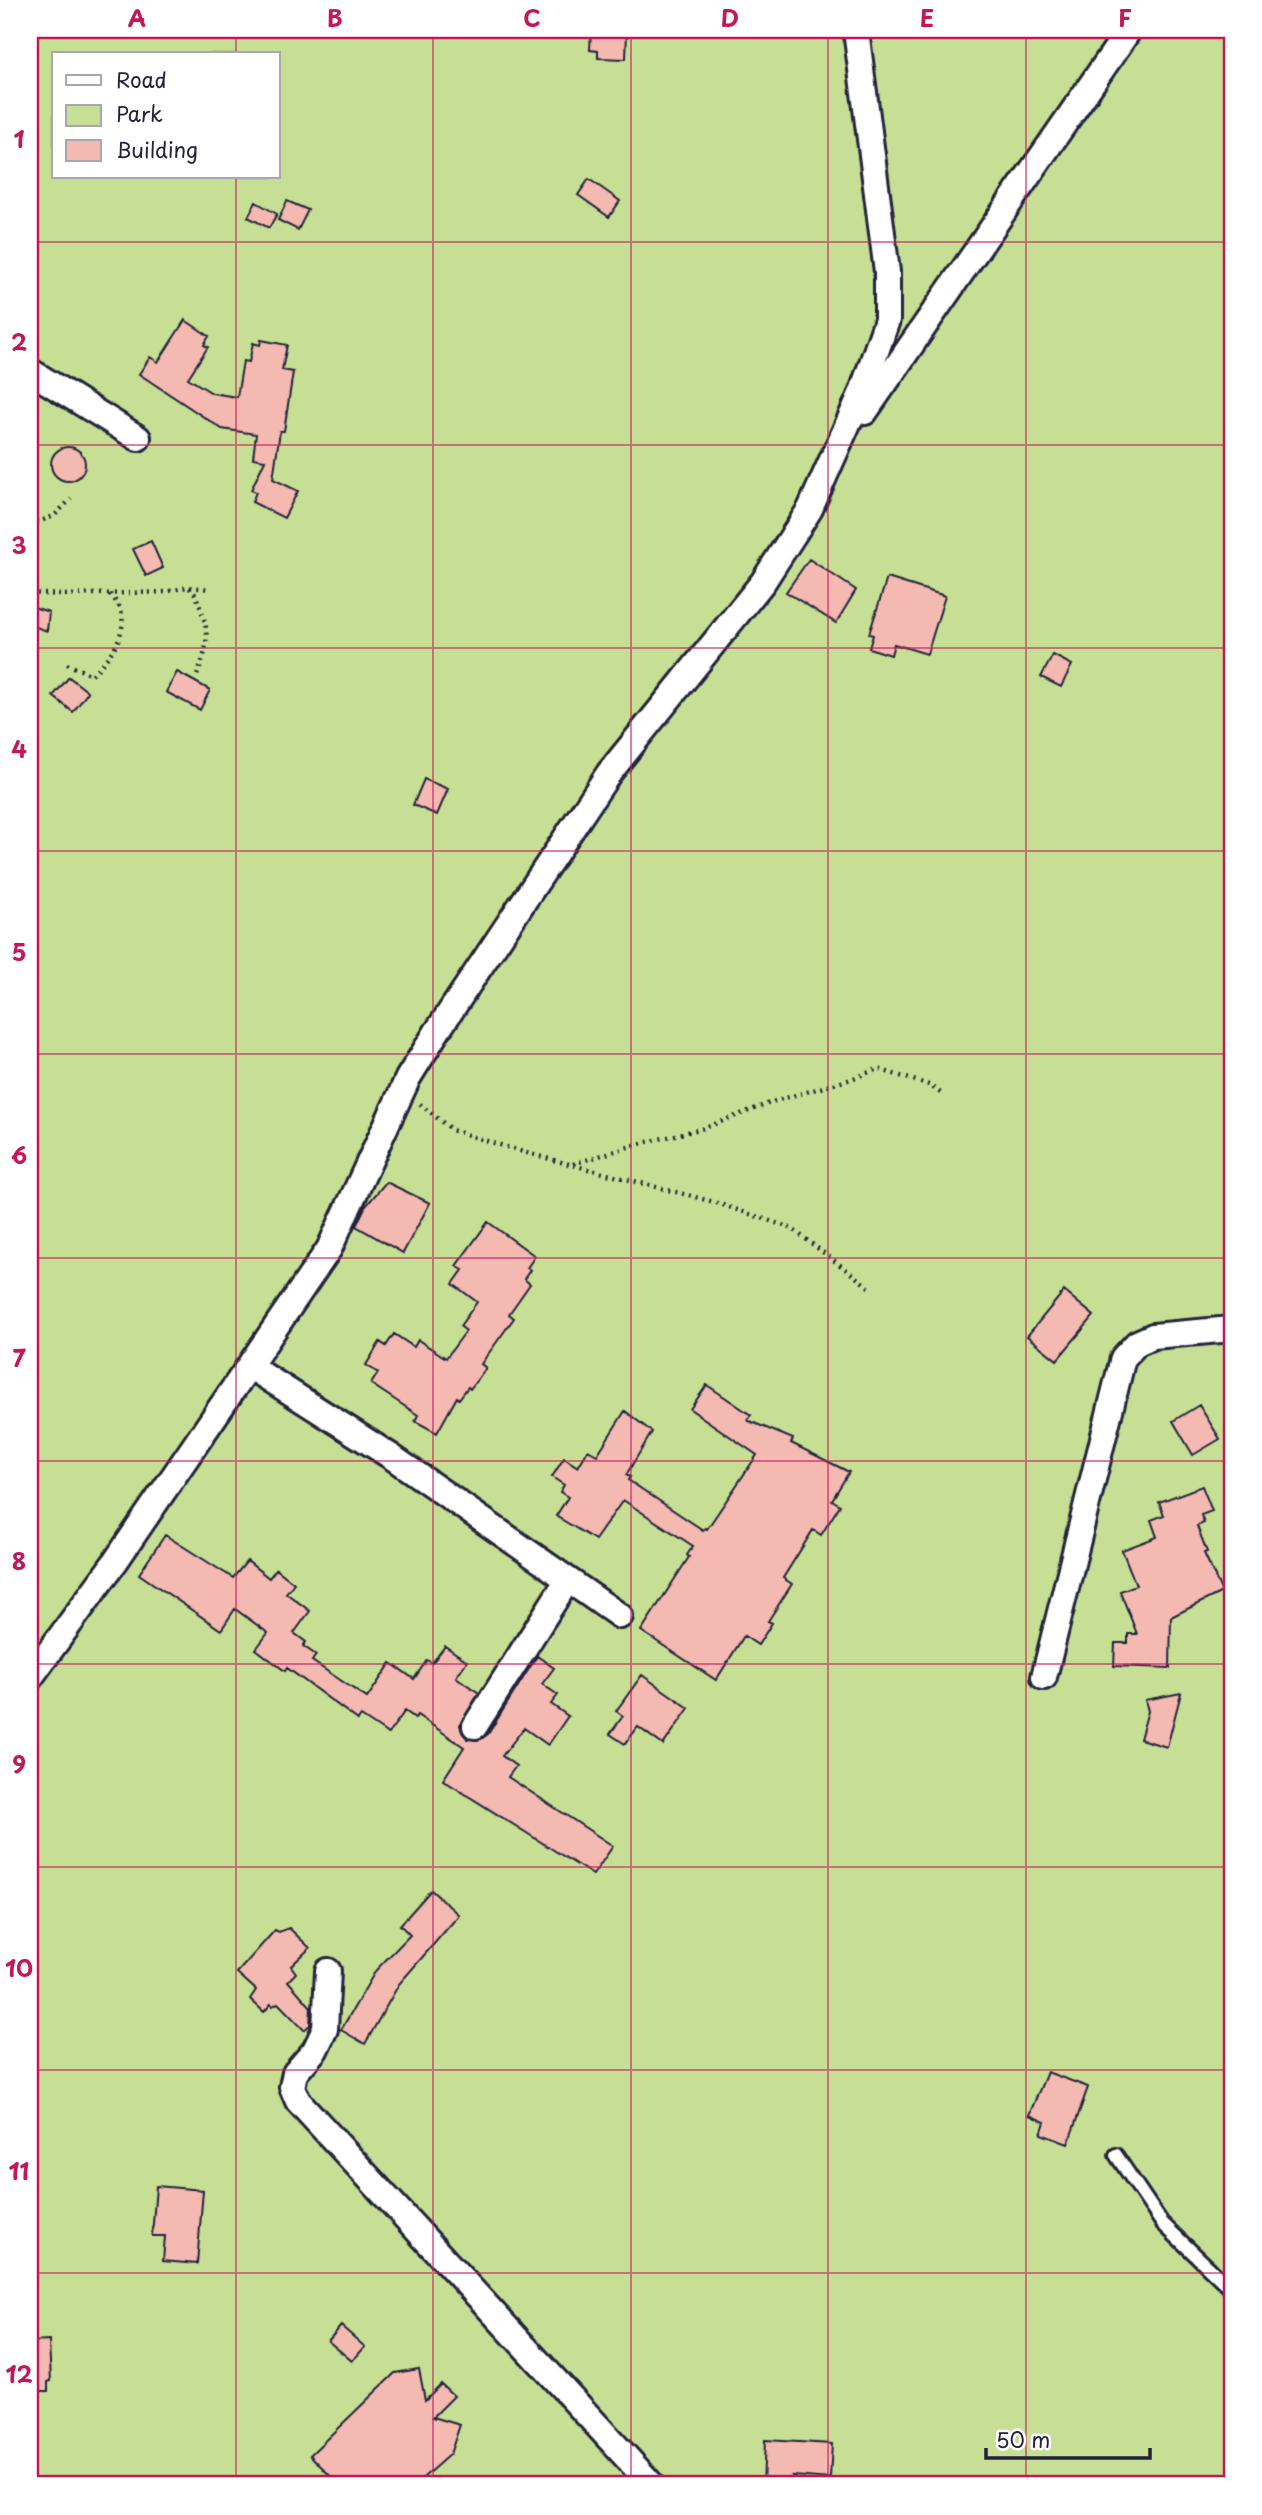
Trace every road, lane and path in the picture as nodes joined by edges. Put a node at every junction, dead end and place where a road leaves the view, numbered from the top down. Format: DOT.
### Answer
graph roads {
  1 [pos="856,30"];
  2 [pos="1129,30"];
  3 [pos="30,371"];
  4 [pos="138,438"];
  5 [pos="832,459"];
  6 [pos="71,499"];
  7 [pos="30,525"];
  8 [pos="187,587"];
  9 [pos="211,589"];
  10 [pos="108,592"];
  11 [pos="30,593"];
  12 [pos="68,664"];
  13 [pos="196,678"];
  14 [pos="403,1090"];
  15 [pos="942,1094"];
  16 [pos="572,1164"];
  17 [pos="869,1287"];
  18 [pos="1232,1329"];
  19 [pos="249,1366"];
  20 [pos="568,1581"];
  21 [pos="620,1616"];
  22 [pos="1044,1677"];
  23 [pos="30,1678"];
  24 [pos="475,1726"];
  25 [pos="328,1970"];
  26 [pos="1116,2155"];
  27 [pos="1232,2290"];
  28 [pos="652,2485"];
  1 -- 5 [label="street"];
  2 -- 5 [label="street"];
  3 -- 4 [label="street"];
  5 -- 14 [label="street"];
  6 -- 7 [label="path"];
  8 -- 9 [label="path"];
  8 -- 10 [label="path"];
  8 -- 13 [label="path"];
  10 -- 11 [label="path"];
  10 -- 12 [label="path"];
  14 -- 16 [label="path"];
  14 -- 19 [label="street"];
  15 -- 16 [label="path"];
  16 -- 17 [label="path"];
  18 -- 22 [label="street"];
  19 -- 20 [label="street"];
  19 -- 23 [label="street"];
  20 -- 21 [label="street"];
  20 -- 24 [label="street"];
  25 -- 28 [label="street"];
  26 -- 27 [label="lane"];
}
